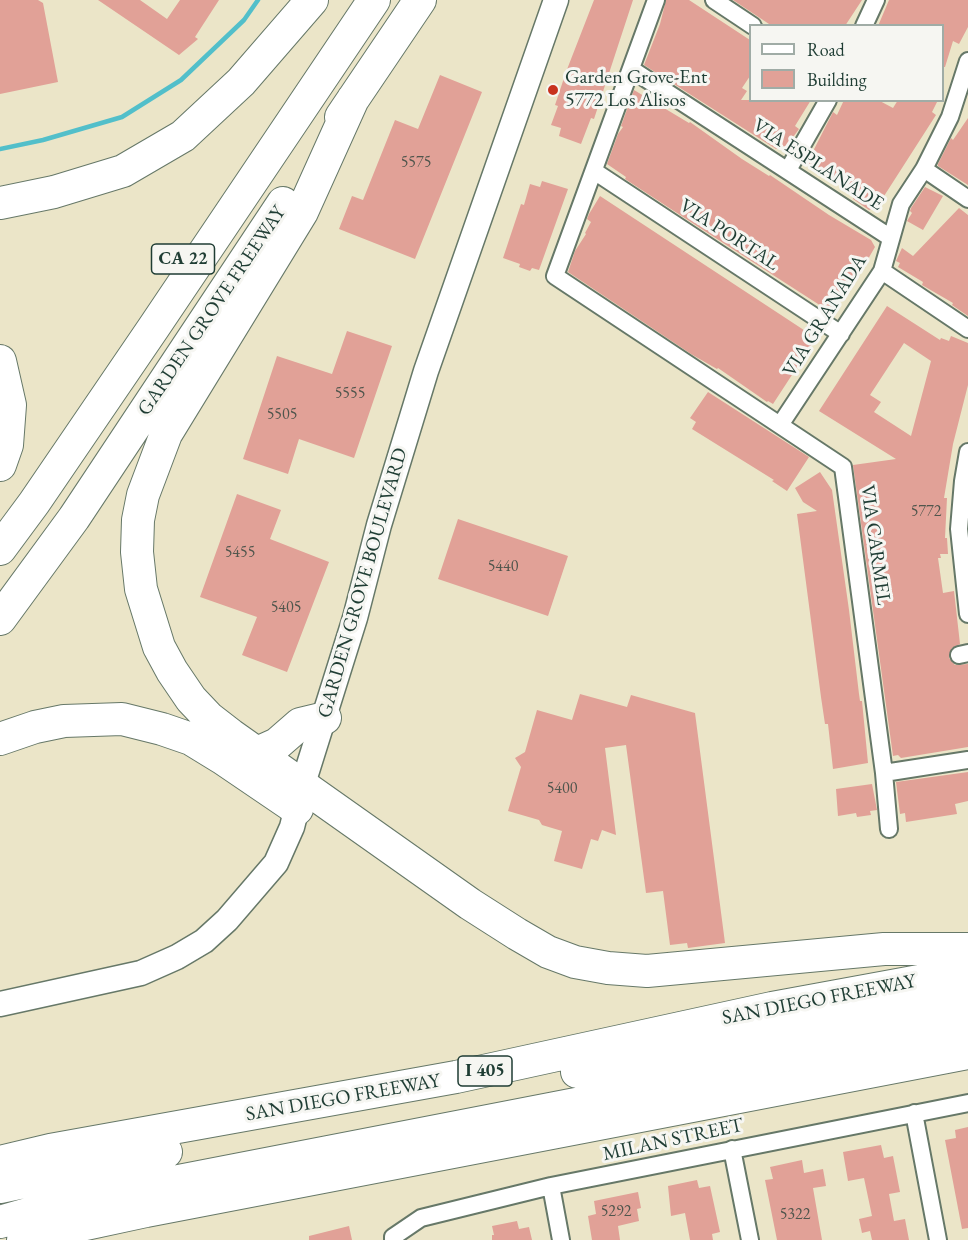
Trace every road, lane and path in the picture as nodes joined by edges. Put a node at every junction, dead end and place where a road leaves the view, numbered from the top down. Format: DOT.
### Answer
graph roads {
  1 [pos="312,0"];
  2 [pos="361,0"];
  3 [pos="375,0"];
  4 [pos="420,0"];
  5 [pos="556,0"];
  6 [pos="656,0"];
  7 [pos="714,0"];
  8 [pos="876,0"];
  9 [pos="750,24"];
  10 [pos="865,24"];
  11 [pos="968,63"];
  12 [pos="631,69"];
  13 [pos="352,99"];
  14 [pos="827,102"];
  15 [pos="924,169"];
  16 [pos="788,170"];
  17 [pos="594,171"];
  18 [pos="968,199"];
  19 [pos="0,202"];
  20 [pos="891,238"];
  21 [pos="882,271"];
  22 [pos="968,329"];
  23 [pos="841,334"];
  24 [pos="0,361"];
  25 [pos="780,425"];
  26 [pos="968,452"];
  27 [pos="0,465"];
  28 [pos="0,514"];
  29 [pos="0,549"];
  30 [pos="27,584"];
  31 [pos="0,599"];
  32 [pos="968,614"];
  33 [pos="0,619"];
  34 [pos="325,718"];
  35 [pos="0,739"];
  36 [pos="257,753"];
  37 [pos="968,760"];
  38 [pos="884,773"];
  39 [pos="299,798"];
  40 [pos="889,829"];
  41 [pos="968,950"];
  42 [pos="968,972"];
  43 [pos="968,996"];
  44 [pos="0,1004"];
  45 [pos="968,1028"];
  46 [pos="968,1053"];
  47 [pos="968,1103"];
  48 [pos="914,1113"];
  49 [pos="732,1149"];
  50 [pos="0,1162"];
  51 [pos="551,1186"];
  52 [pos="0,1187"];
  53 [pos="0,1222"];
  54 [pos="34,1238"];
  55 [pos="393,1239"];
  56 [pos="561,1240"];
  57 [pos="750,1240"];
  58 [pos="938,1240"];
  1 -- 19 [label="highway"];
  2 -- 28 [label="highway, CA 22"];
  3 -- 29 [label="highway"];
  4 -- 13 [label="highway, GARDEN GROVE FREEWAY / CA 22"];
  5 -- 34 [label="main road, GARDEN GROVE BOULEVARD"];
  6 -- 12 [label="street"];
  7 -- 9 [label="street"];
  8 -- 10 [label="street"];
  11 -- 15 [label="street, VIA GRANADA"];
  12 -- 16 [label="street, VIA ESPLANADE"];
  12 -- 17 [label="street"];
  13 -- 30 [label="highway, GARDEN GROVE FREEWAY / CA 22"];
  13 -- 36 [label="highway"];
  14 -- 16 [label="street"];
  15 -- 18 [label="street"];
  15 -- 20 [label="street, VIA GRANADA"];
  16 -- 20 [label="street, VIA ESPLANADE"];
  17 -- 23 [label="street, VIA PORTAL"];
  17 -- 25 [label="street, VIA CARMEL"];
  20 -- 21 [label="street, VIA GRANADA"];
  21 -- 22 [label="street"];
  21 -- 23 [label="street, VIA GRANADA"];
  23 -- 25 [label="street, VIA GRANADA"];
  24 -- 27 [label="highway"];
  25 -- 38 [label="street, VIA CARMEL"];
  26 -- 32 [label="street"];
  30 -- 31 [label="highway"];
  30 -- 33 [label="highway, GARDEN GROVE FREEWAY"];
  34 -- 36 [label="highway"];
  34 -- 39 [label="main road, GARDEN GROVE BOULEVARD"];
  35 -- 39 [label="highway"];
  36 -- 39 [label="highway"];
  37 -- 38 [label="street"];
  38 -- 40 [label="street, VIA CARMEL"];
  39 -- 41 [label="highway"];
  39 -- 44 [label="main road, GARDEN GROVE BOULEVARD"];
  42 -- 50 [label="highway, SAN DIEGO FREEWAY / I 405"];
  43 -- 52 [label="highway"];
  45 -- 53 [label="highway"];
  46 -- 54 [label="highway"];
  47 -- 48 [label="street, MILAN STREET"];
  48 -- 49 [label="street, MILAN STREET"];
  48 -- 58 [label="street"];
  49 -- 51 [label="street, MILAN STREET"];
  49 -- 57 [label="street"];
  51 -- 55 [label="street, MILAN STREET"];
  51 -- 56 [label="street"];
}
